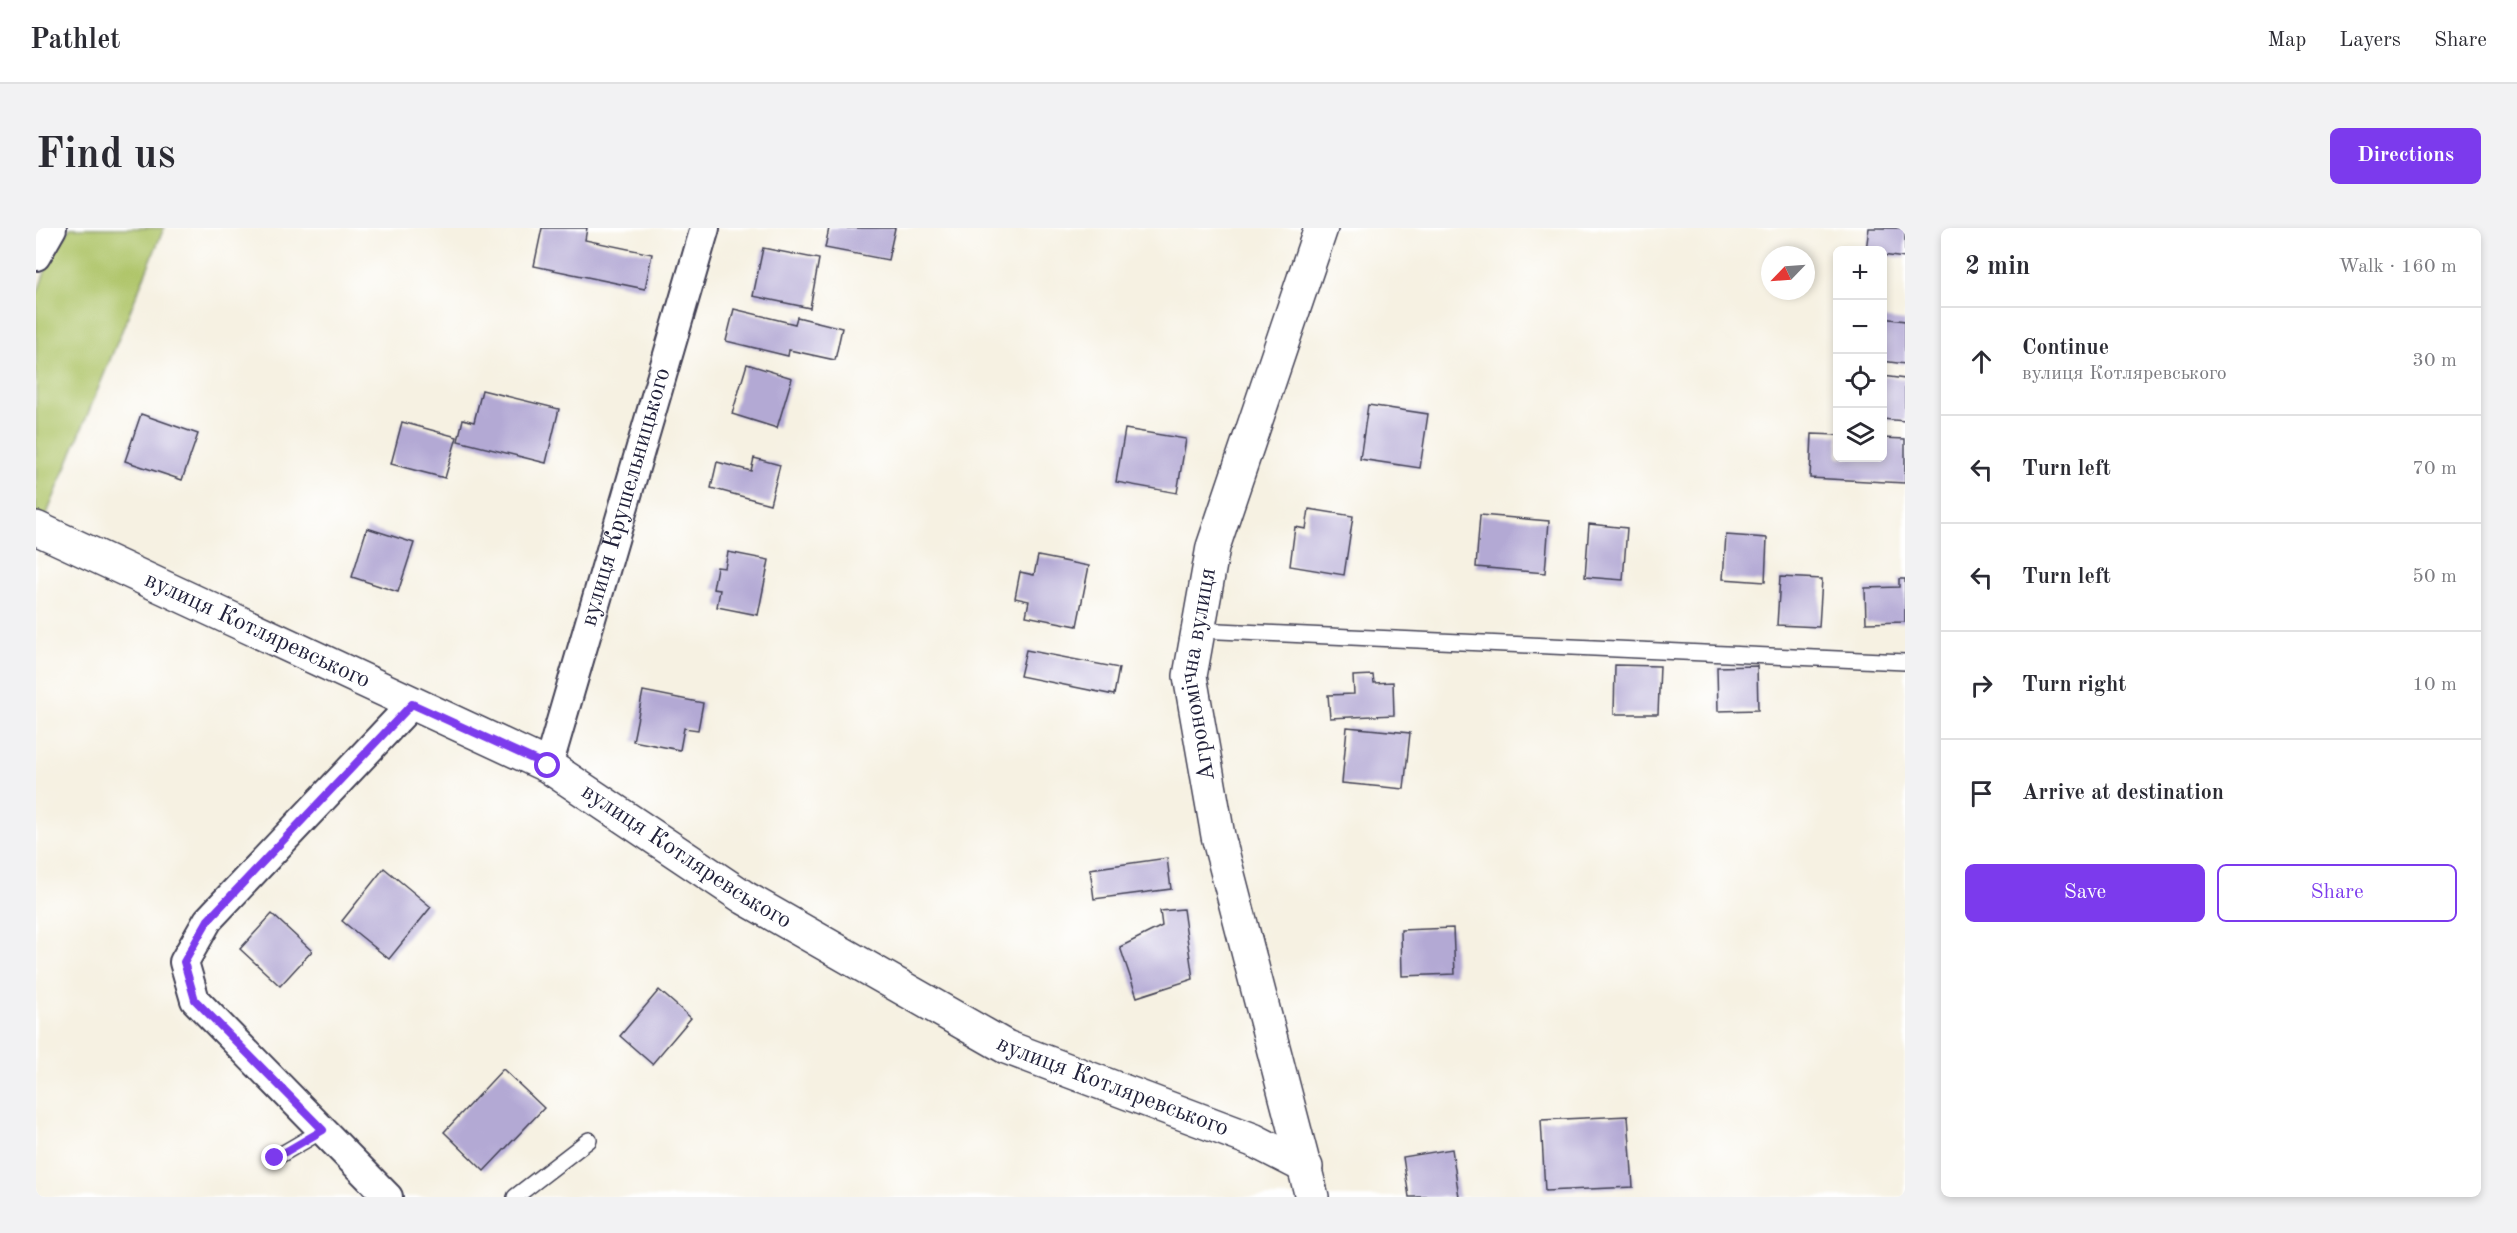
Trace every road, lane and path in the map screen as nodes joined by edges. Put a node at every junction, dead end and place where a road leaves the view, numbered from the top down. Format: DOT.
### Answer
graph roads {
  1 [pos="52,228"];
  2 [pos="705,228"];
  3 [pos="1321,228"];
  4 [pos="36,256"];
  5 [pos="36,528"];
  6 [pos="1198,630"];
  7 [pos="1905,662"];
  8 [pos="412,704"];
  9 [pos="548,766"];
  10 [pos="323,1130"];
  11 [pos="589,1140"];
  12 [pos="275,1158"];
  13 [pos="1309,1182"];
  14 [pos="388,1197"];
  15 [pos="515,1197"];
  1 -- 4 [label="street"];
  2 -- 9 [label="street, вулиця Крушельницького"];
  3 -- 6 [label="street, Агрономічна вулиця"];
  5 -- 8 [label="street, вулиця Котляревського"];
  6 -- 7 [label="lane"];
  6 -- 13 [label="street, Агрономічна вулиця"];
  8 -- 9 [label="street, вулиця Котляревського"];
  8 -- 10 [label="street"];
  9 -- 13 [label="street, вулиця Котляревського"];
  10 -- 12 [label="lane"];
  10 -- 14 [label="street"];
  11 -- 15 [label="lane"];
}
